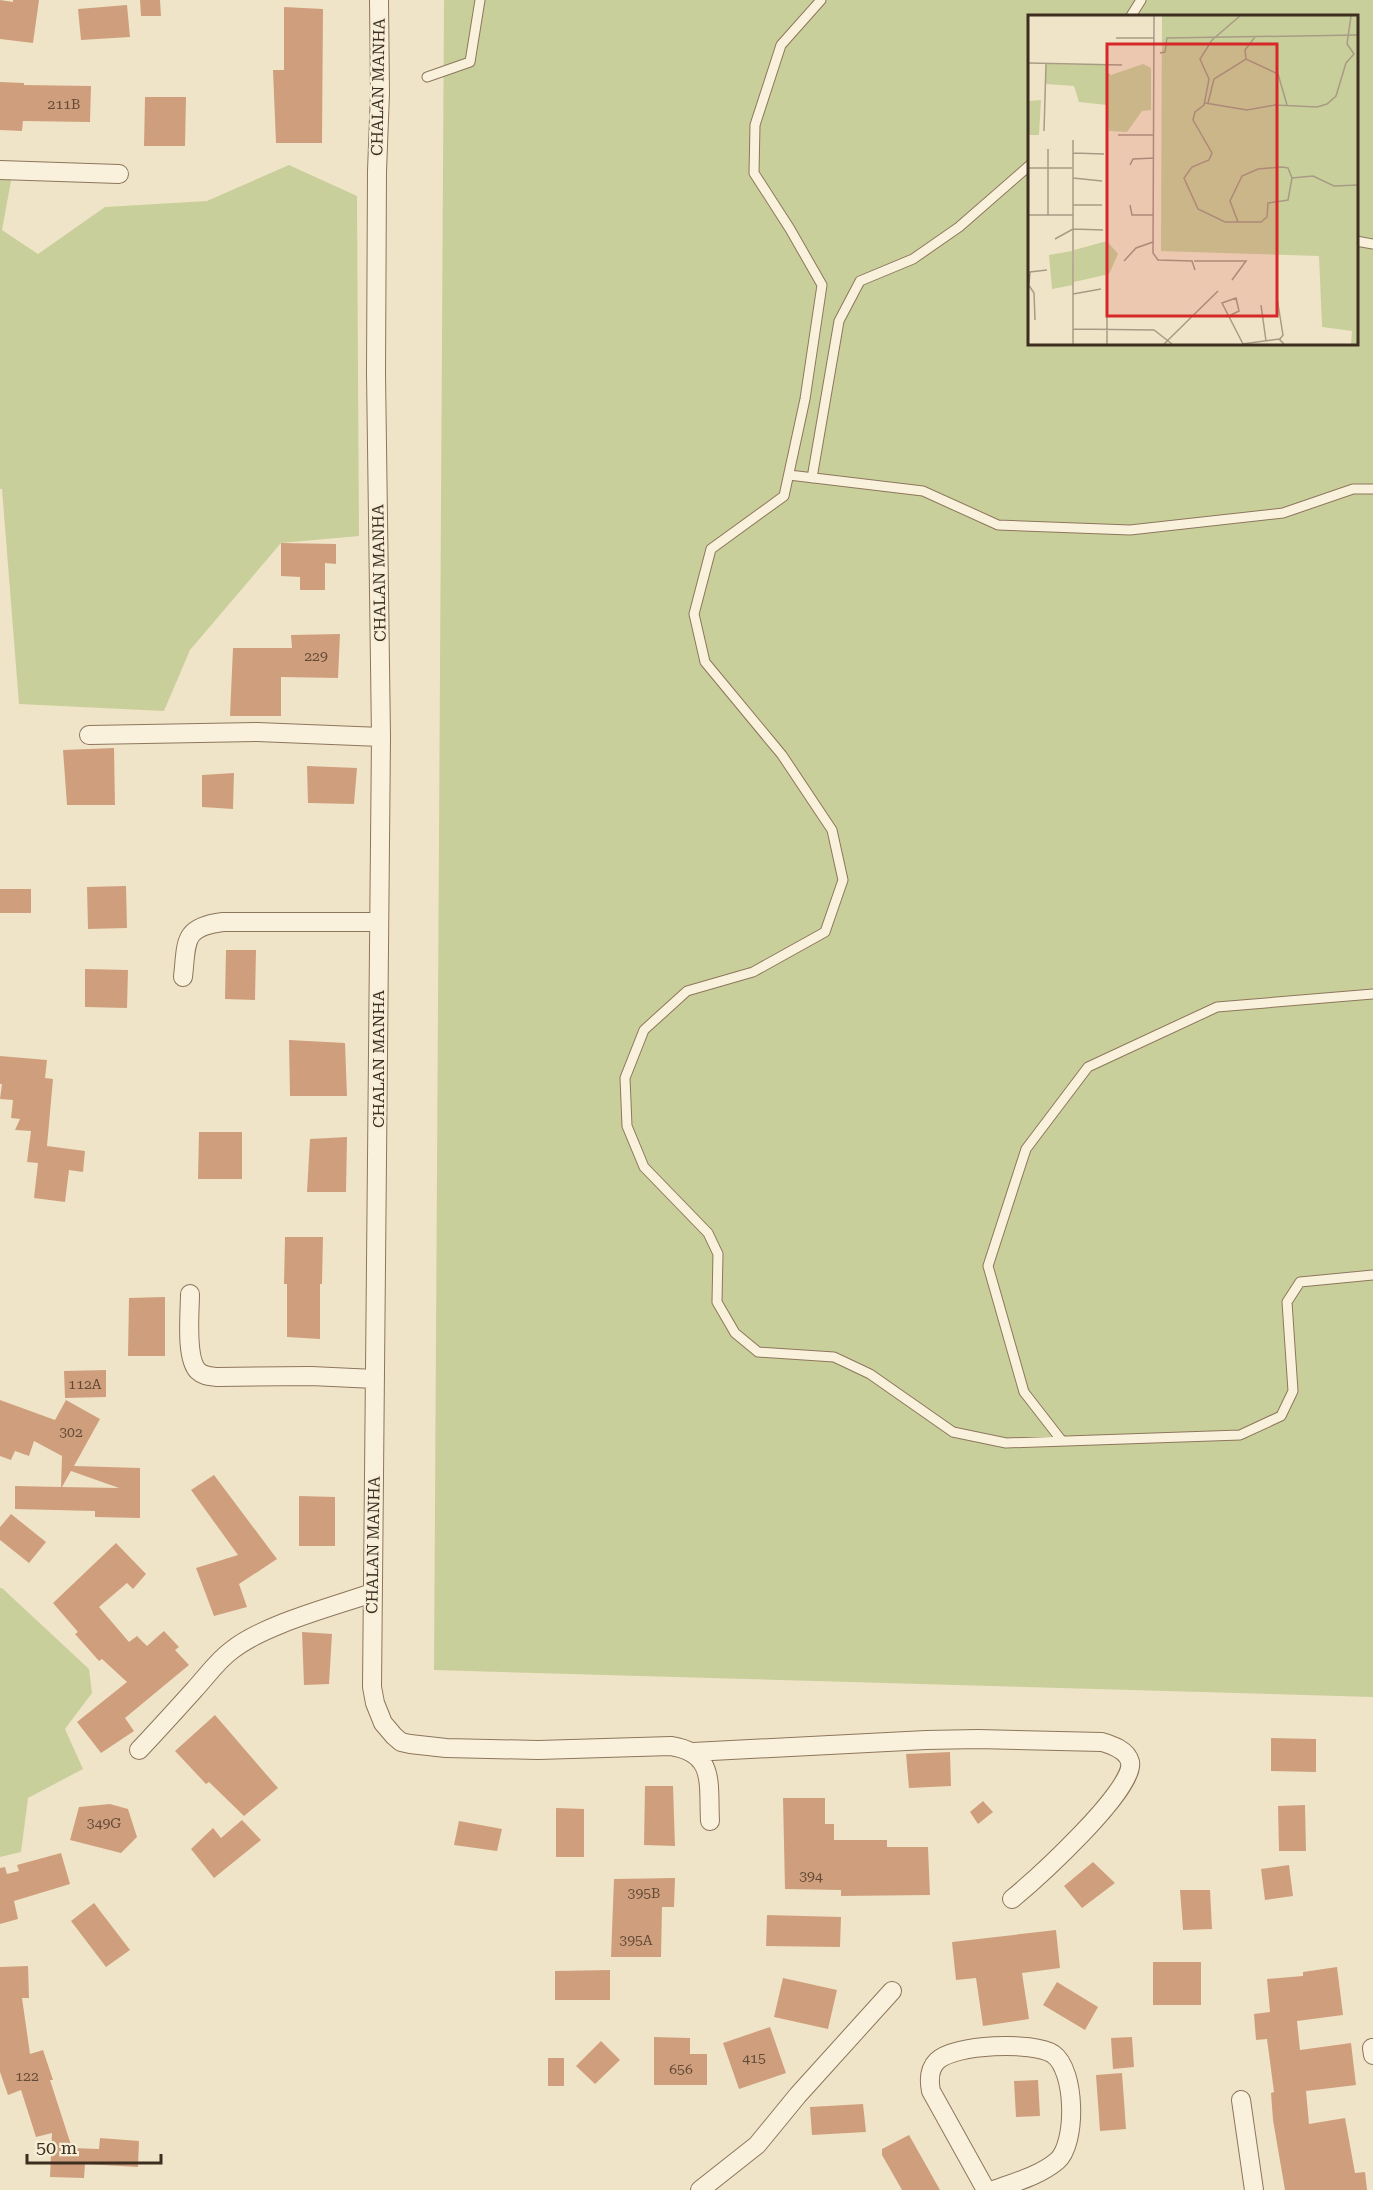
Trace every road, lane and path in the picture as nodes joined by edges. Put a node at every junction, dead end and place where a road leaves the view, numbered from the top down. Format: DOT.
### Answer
graph roads {
  1 [pos="379,0"];
  2 [pos="480,0"];
  3 [pos="821,0"];
  4 [pos="1141,0"];
  5 [pos="1132,15"];
  6 [pos="427,76"];
  7 [pos="1028,166"];
  8 [pos="0,170"];
  9 [pos="119,174"];
  10 [pos="1358,241"];
  11 [pos="1373,244"];
  12 [pos="789,475"];
  13 [pos="812,478"];
  14 [pos="1373,489"];
  15 [pos="89,735"];
  16 [pos="381,737"];
  17 [pos="378,922"];
  18 [pos="183,977"];
  19 [pos="1373,994"];
  20 [pos="1373,1275"];
  21 [pos="190,1294"];
  22 [pos="375,1379"];
  23 [pos="1062,1441"];
  24 [pos="372,1593"];
  25 [pos="139,1750"];
  26 [pos="693,1752"];
  27 [pos="710,1821"];
  28 [pos="1012,1899"];
  29 [pos="892,1991"];
  30 [pos="1241,2100"];
  31 [pos="700,2190"];
  32 [pos="986,2190"];
  33 [pos="994,2190"];
  34 [pos="1254,2190"];
  1 -- 16 [label="street, CHALAN MANHA"];
  2 -- 6 [label="lane"];
  3 -- 12 [label="lane"];
  4 -- 5 [label="lane"];
  7 -- 13 [label="lane"];
  8 -- 9 [label="street"];
  10 -- 11 [label="lane"];
  12 -- 13 [label="lane"];
  12 -- 23 [label="lane"];
  13 -- 14 [label="lane"];
  15 -- 16 [label="street"];
  16 -- 17 [label="street, CHALAN MANHA"];
  17 -- 18 [label="street"];
  17 -- 22 [label="street, CHALAN MANHA"];
  19 -- 23 [label="lane"];
  20 -- 23 [label="lane"];
  21 -- 22 [label="street"];
  22 -- 24 [label="street, CHALAN MANHA"];
  24 -- 25 [label="street"];
  24 -- 26 [label="street, CHALAN MANHA"];
  26 -- 27 [label="street"];
  26 -- 28 [label="street, CHALAN MANHA"];
  29 -- 31 [label="street"];
  30 -- 34 [label="street"];
  32 -- 33 [label="street"];
}
